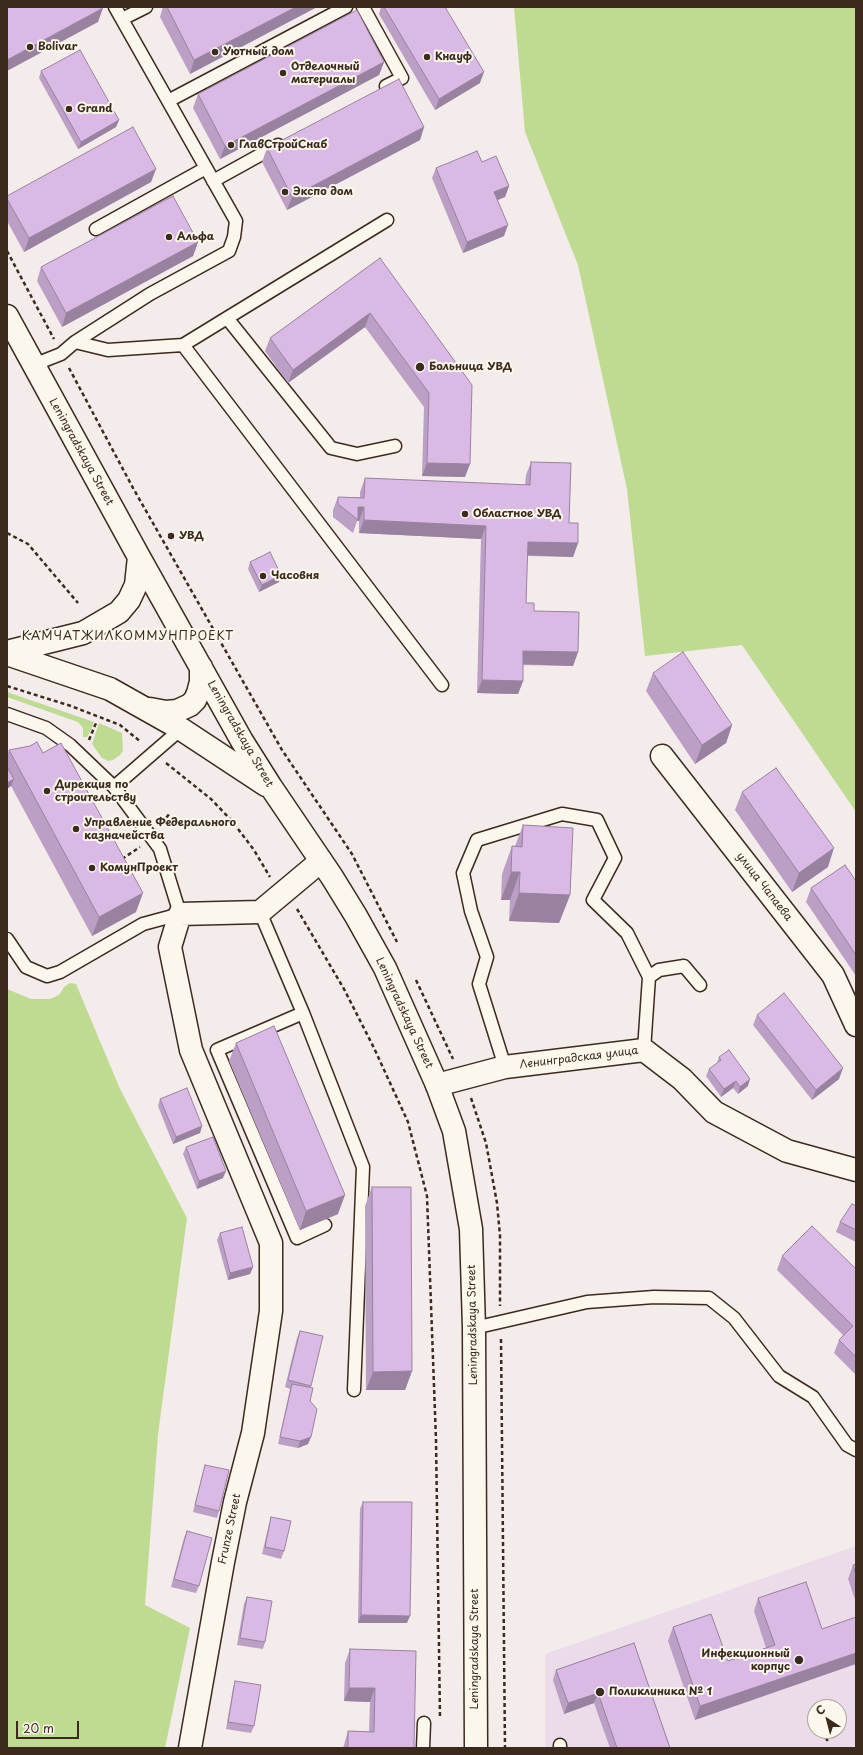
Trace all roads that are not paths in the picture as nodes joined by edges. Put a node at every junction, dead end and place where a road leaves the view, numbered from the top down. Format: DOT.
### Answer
graph roads {
  1 [pos="115,7"];
  2 [pos="146,7"];
  3 [pos="346,7"];
  4 [pos="363,7"];
  5 [pos="122,19"];
  6 [pos="374,93"];
  7 [pos="168,101"];
  8 [pos="290,139"];
  9 [pos="206,168"];
  10 [pos="213,181"];
  11 [pos="387,220"];
  12 [pos="96,229"];
  13 [pos="7,316"];
  14 [pos="226,318"];
  15 [pos="75,342"];
  16 [pos="184,345"];
  17 [pos="33,365"];
  18 [pos="395,446"];
  19 [pos="139,558"];
  20 [pos="7,653"];
  21 [pos="201,667"];
  22 [pos="442,685"];
  23 [pos="145,708"];
  24 [pos="7,714"];
  25 [pos="181,728"];
  26 [pos="662,756"];
  27 [pos="114,787"];
  28 [pos="271,788"];
  29 [pos="321,861"];
  30 [pos="260,912"];
  31 [pos="180,914"];
  32 [pos="7,939"];
  33 [pos="649,977"];
  34 [pos="700,985"];
  35 [pos="303,1013"];
  36 [pos="856,1025"];
  37 [pos="644,1050"];
  38 [pos="505,1067"];
  39 [pos="437,1085"];
  40 [pos="856,1170"];
  41 [pos="326,1225"];
  42 [pos="474,1328"];
  43 [pos="354,1390"];
  44 [pos="856,1450"];
  45 [pos="424,1723"];
  46 [pos="190,1748"];
  47 [pos="423,1748"];
  48 [pos="476,1748"];
  1 -- 5 [label="lane"];
  2 -- 5 [label="lane"];
  3 -- 7 [label="lane"];
  4 -- 6 [label="lane"];
  5 -- 7 [label="lane"];
  7 -- 9 [label="lane"];
  8 -- 10 [label="lane"];
  9 -- 10 [label="lane"];
  9 -- 12 [label="lane"];
  10 -- 15 [label="lane"];
  11 -- 14 [label="lane"];
  13 -- 17 [label="main road, Leningradskaya Street"];
  14 -- 16 [label="lane"];
  14 -- 18 [label="lane"];
  15 -- 16 [label="lane"];
  15 -- 17 [label="lane"];
  16 -- 22 [label="lane"];
  17 -- 19 [label="main road, Leningradskaya Street"];
  19 -- 20 [label="main road"];
  19 -- 21 [label="main road, Leningradskaya Street"];
  20 -- 23 [label="main road"];
  21 -- 23 [label="main road"];
  21 -- 28 [label="main road, Leningradskaya Street"];
  23 -- 25 [label="main road"];
  24 -- 27 [label="lane"];
  25 -- 27 [label="lane"];
  25 -- 28 [label="main road"];
  26 -- 36 [label="main road, улица Чапаева"];
  27 -- 31 [label="lane"];
  28 -- 29 [label="main road, Leningradskaya Street"];
  29 -- 30 [label="main road"];
  29 -- 39 [label="main road, Leningradskaya Street"];
  30 -- 31 [label="main road"];
  30 -- 35 [label="lane"];
  31 -- 32 [label="lane"];
  31 -- 46 [label="main road, Frunze Street"];
  33 -- 34 [label="lane"];
  33 -- 37 [label="lane"];
  33 -- 38 [label="lane"];
  35 -- 41 [label="lane"];
  35 -- 43 [label="lane"];
  37 -- 38 [label="main road, Ленинградская улица"];
  37 -- 40 [label="main road, Ленинградская улица"];
  38 -- 39 [label="main road, Ленинградская улица"];
  39 -- 42 [label="main road, Leningradskaya Street"];
  42 -- 44 [label="lane"];
  42 -- 48 [label="main road, Leningradskaya Street"];
  45 -- 47 [label="lane"];
}
